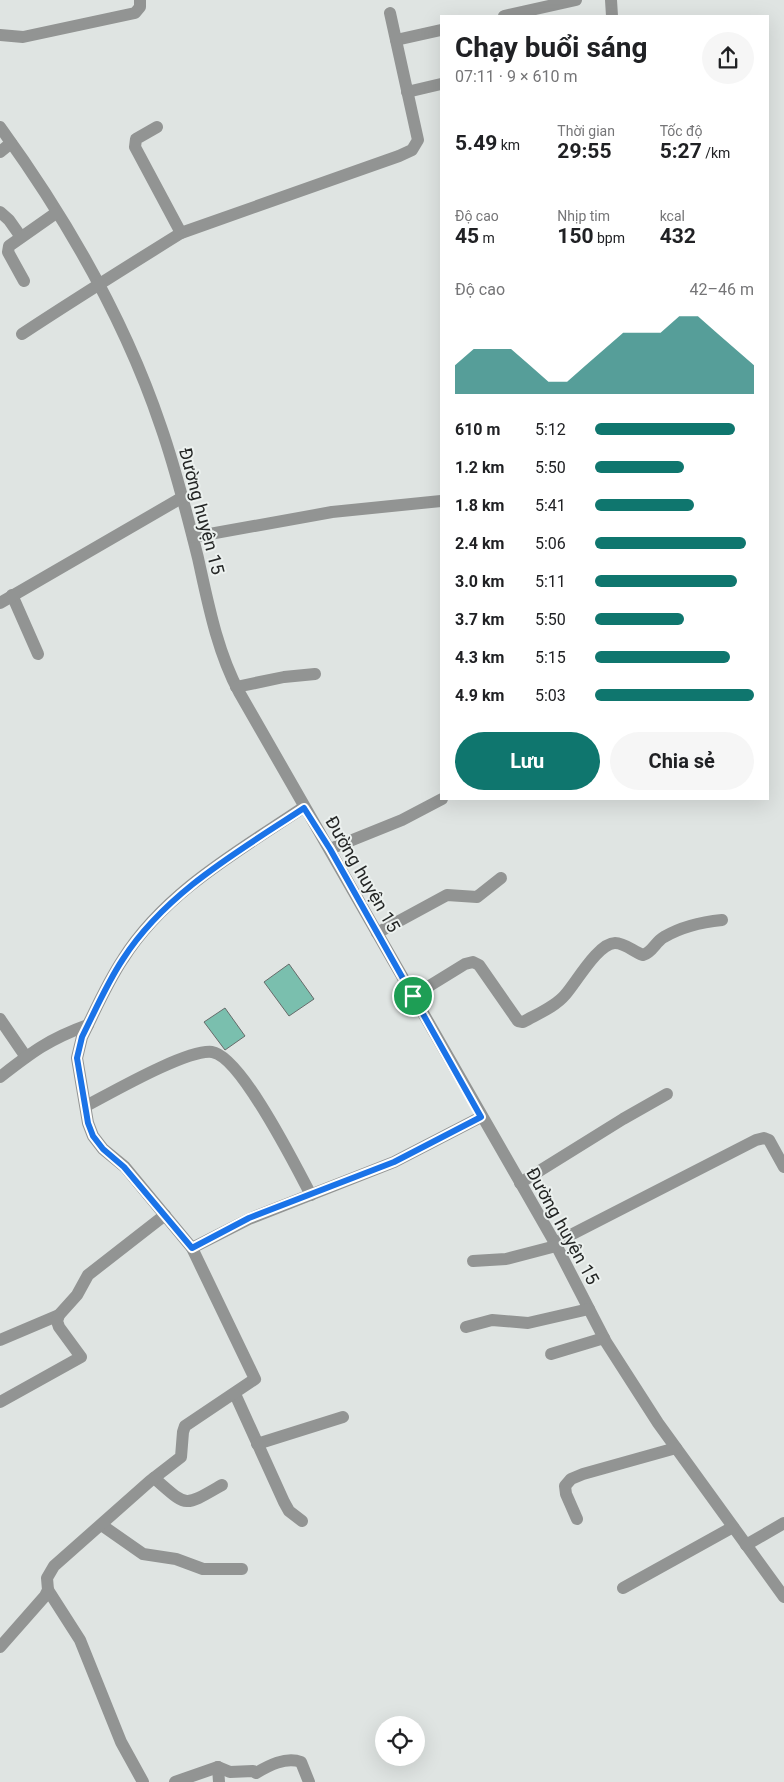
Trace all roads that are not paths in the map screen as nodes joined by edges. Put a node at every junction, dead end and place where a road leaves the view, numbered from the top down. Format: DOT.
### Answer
graph roads {
  1 [pos="140,0"];
  2 [pos="576,0"];
  3 [pos="612,0"];
  4 [pos="390,13"];
  5 [pos="508,15"];
  6 [pos="612,15"];
  7 [pos="440,30"];
  8 [pos="0,35"];
  9 [pos="396,40"];
  10 [pos="440,84"];
  11 [pos="407,92"];
  12 [pos="0,127"];
  13 [pos="157,127"];
  14 [pos="11,143"];
  15 [pos="0,152"];
  16 [pos="0,212"];
  17 [pos="56,213"];
  18 [pos="181,233"];
  19 [pos="20,237"];
  20 [pos="24,281"];
  21 [pos="98,284"];
  22 [pos="22,334"];
  23 [pos="183,497"];
  24 [pos="440,501"];
  25 [pos="193,537"];
  26 [pos="12,595"];
  27 [pos="0,602"];
  28 [pos="38,654"];
  29 [pos="315,674"];
  30 [pos="236,687"];
  31 [pos="440,800"];
  32 [pos="304,808"];
  33 [pos="330,849"];
  34 [pos="501,878"];
  35 [pos="722,920"];
  36 [pos="377,933"];
  37 [pos="413,996"];
  38 [pos="0,1019"];
  39 [pos="88,1025"];
  40 [pos="26,1057"];
  41 [pos="0,1076"];
  42 [pos="667,1094"];
  43 [pos="86,1106"];
  44 [pos="481,1117"];
  45 [pos="784,1167"];
  46 [pos="520,1183"];
  47 [pos="311,1195"];
  48 [pos="165,1215"];
  49 [pos="555,1244"];
  50 [pos="192,1248"];
  51 [pos="473,1261"];
  52 [pos="589,1309"];
  53 [pos="59,1315"];
  54 [pos="466,1327"];
  55 [pos="604,1338"];
  56 [pos="0,1340"];
  57 [pos="551,1354"];
  58 [pos="235,1394"];
  59 [pos="0,1402"];
  60 [pos="343,1417"];
  61 [pos="257,1444"];
  62 [pos="676,1448"];
  63 [pos="154,1478"];
  64 [pos="222,1485"];
  65 [pos="576,1519"];
  66 [pos="302,1521"];
  67 [pos="784,1523"];
  68 [pos="103,1526"];
  69 [pos="733,1527"];
  70 [pos="746,1545"];
  71 [pos="242,1569"];
  72 [pos="623,1588"];
  73 [pos="48,1590"];
  74 [pos="784,1597"];
  75 [pos="0,1647"];
  76 [pos="218,1766"];
  77 [pos="257,1778"];
  78 [pos="142,1782"];
  79 [pos="175,1782"];
  80 [pos="219,1782"];
  81 [pos="309,1782"];
  1 -- 8 [label="street"];
  2 -- 5 [label="street"];
  3 -- 6 [label="street"];
  4 -- 9 [label="street"];
  7 -- 9 [label="street"];
  9 -- 11 [label="street"];
  10 -- 11 [label="street"];
  11 -- 18 [label="street"];
  12 -- 14 [label="street, Đường huyện 15"];
  13 -- 18 [label="street"];
  14 -- 15 [label="street"];
  14 -- 17 [label="street, Đường huyện 15"];
  16 -- 19 [label="street"];
  17 -- 19 [label="street"];
  17 -- 21 [label="street, Đường huyện 15"];
  18 -- 21 [label="street"];
  19 -- 20 [label="street"];
  21 -- 22 [label="street"];
  21 -- 23 [label="street, Đường huyện 15"];
  23 -- 25 [label="street, Đường huyện 15"];
  23 -- 26 [label="street"];
  24 -- 25 [label="street"];
  25 -- 30 [label="street, Đường huyện 15"];
  26 -- 27 [label="street"];
  26 -- 28 [label="street"];
  29 -- 30 [label="street"];
  30 -- 32 [label="street, Đường huyện 15"];
  31 -- 33 [label="street"];
  32 -- 33 [label="street, Đường huyện 15"];
  32 -- 39 [label="street"];
  33 -- 36 [label="street, Đường huyện 15"];
  34 -- 36 [label="street"];
  35 -- 37 [label="street"];
  36 -- 37 [label="street, Đường huyện 15"];
  37 -- 44 [label="street, Đường huyện 15"];
  38 -- 40 [label="street"];
  39 -- 40 [label="street"];
  39 -- 43 [label="street"];
  40 -- 41 [label="street"];
  42 -- 46 [label="street"];
  43 -- 47 [label="street"];
  43 -- 48 [label="street"];
  44 -- 46 [label="street, Đường huyện 15"];
  44 -- 47 [label="street"];
  45 -- 49 [label="street"];
  46 -- 49 [label="street, Đường huyện 15"];
  47 -- 50 [label="street"];
  48 -- 50 [label="street"];
  48 -- 53 [label="street"];
  49 -- 51 [label="street"];
  49 -- 52 [label="street, Đường huyện 15"];
  50 -- 58 [label="street"];
  52 -- 54 [label="street"];
  52 -- 55 [label="street, Đường huyện 15"];
  53 -- 56 [label="street"];
  53 -- 59 [label="street"];
  55 -- 57 [label="street"];
  55 -- 62 [label="street, Đường huyện 15"];
  58 -- 61 [label="street"];
  58 -- 63 [label="street"];
  60 -- 61 [label="street"];
  61 -- 66 [label="street"];
  62 -- 65 [label="street"];
  62 -- 69 [label="street, Đường huyện 15"];
  63 -- 64 [label="street"];
  63 -- 68 [label="street"];
  67 -- 70 [label="street"];
  68 -- 71 [label="street"];
  68 -- 73 [label="street"];
  69 -- 70 [label="street, Đường huyện 15"];
  69 -- 72 [label="street"];
  70 -- 74 [label="street, Đường huyện 15"];
  73 -- 75 [label="street"];
  73 -- 78 [label="street"];
  76 -- 77 [label="street"];
  76 -- 79 [label="street"];
  76 -- 80 [label="street"];
  77 -- 81 [label="street"];
}
